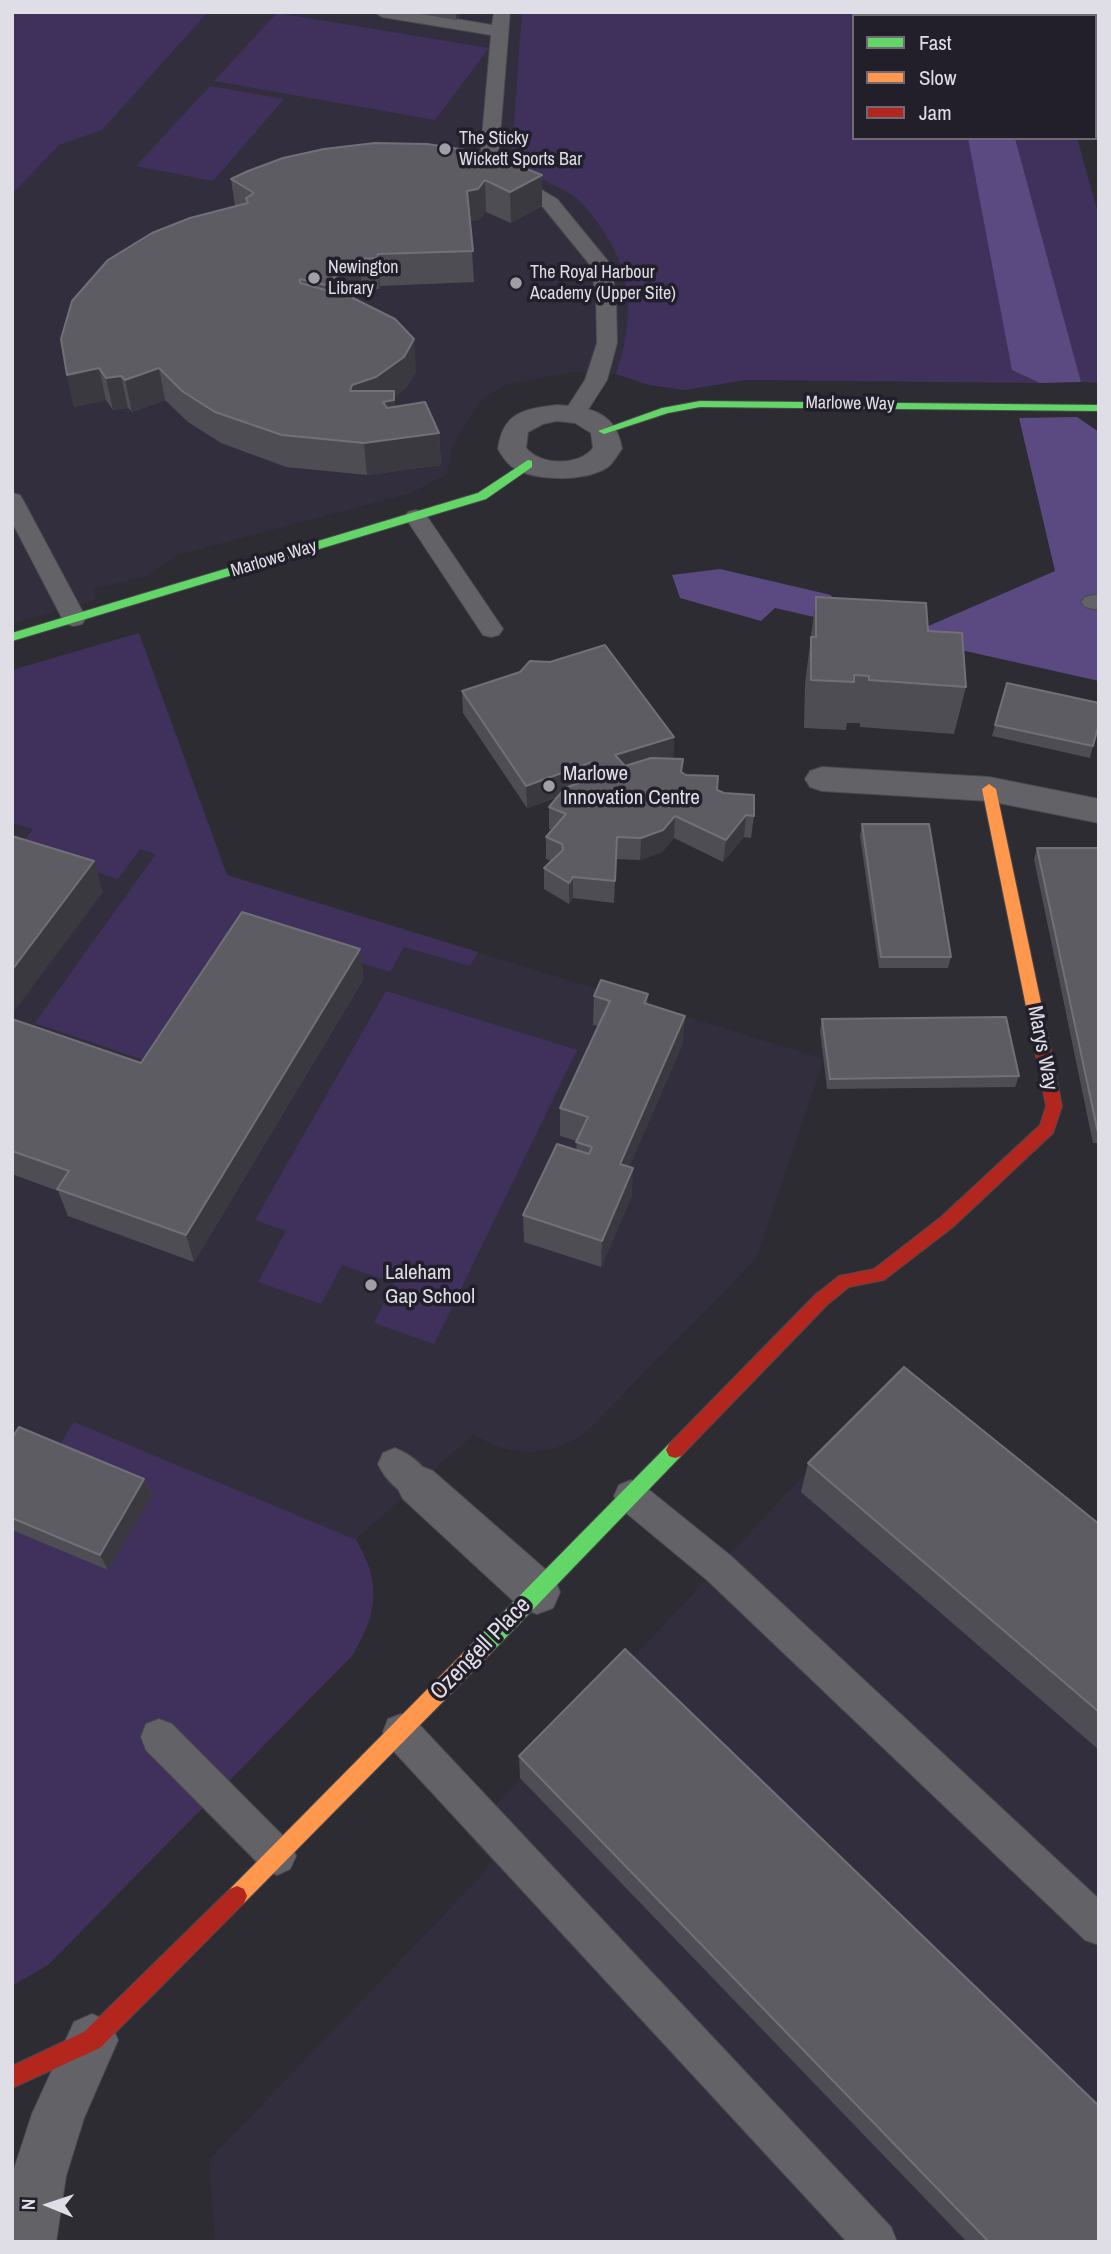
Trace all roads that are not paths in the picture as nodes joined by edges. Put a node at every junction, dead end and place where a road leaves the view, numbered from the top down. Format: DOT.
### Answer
graph roads {
  1 [pos="382,12"];
  2 [pos="500,22"];
  3 [pos="1099,408"];
  4 [pos="573,414"];
  5 [pos="604,431"];
  6 [pos="528,464"];
  7 [pos="12,500"];
  8 [pos="416,517"];
  9 [pos="74,618"];
  10 [pos="491,629"];
  11 [pos="12,637"];
  12 [pos="822,779"];
  13 [pos="989,789"];
  14 [pos="1099,811"];
  15 [pos="878,1275"];
  16 [pos="406,1474"];
  17 [pos="631,1496"];
  18 [pos="537,1592"];
  19 [pos="401,1732"];
  20 [pos="159,1737"];
  21 [pos="277,1856"];
  22 [pos="1099,1926"];
  23 [pos="92,2040"];
  24 [pos="12,2077"];
  25 [pos="28,2242"];
  26 [pos="876,2242"];
  1 -- 2 [label="lane"];
  2 -- 4 [label="lane"];
  3 -- 5 [label="street, Marlowe Way"];
  4 -- 5 [label="street"];
  4 -- 6 [label="street"];
  5 -- 6 [label="street"];
  6 -- 8 [label="street, Marlowe Way"];
  7 -- 9 [label="lane"];
  8 -- 9 [label="street, Marlowe Way"];
  8 -- 10 [label="lane"];
  9 -- 11 [label="street, Marlowe Way"];
  12 -- 13 [label="street"];
  13 -- 14 [label="street"];
  13 -- 15 [label="street, Marys Way"];
  15 -- 17 [label="street, Ozengell Place"];
  16 -- 18 [label="street"];
  17 -- 18 [label="street, Ozengell Place"];
  17 -- 22 [label="lane"];
  18 -- 19 [label="street, Ozengell Place"];
  19 -- 21 [label="street, Ozengell Place"];
  19 -- 26 [label="lane"];
  20 -- 21 [label="lane"];
  21 -- 23 [label="street, Ozengell Place"];
  23 -- 24 [label="street, Ozengell Place"];
  23 -- 25 [label="street, Ozengell Place"];
}
